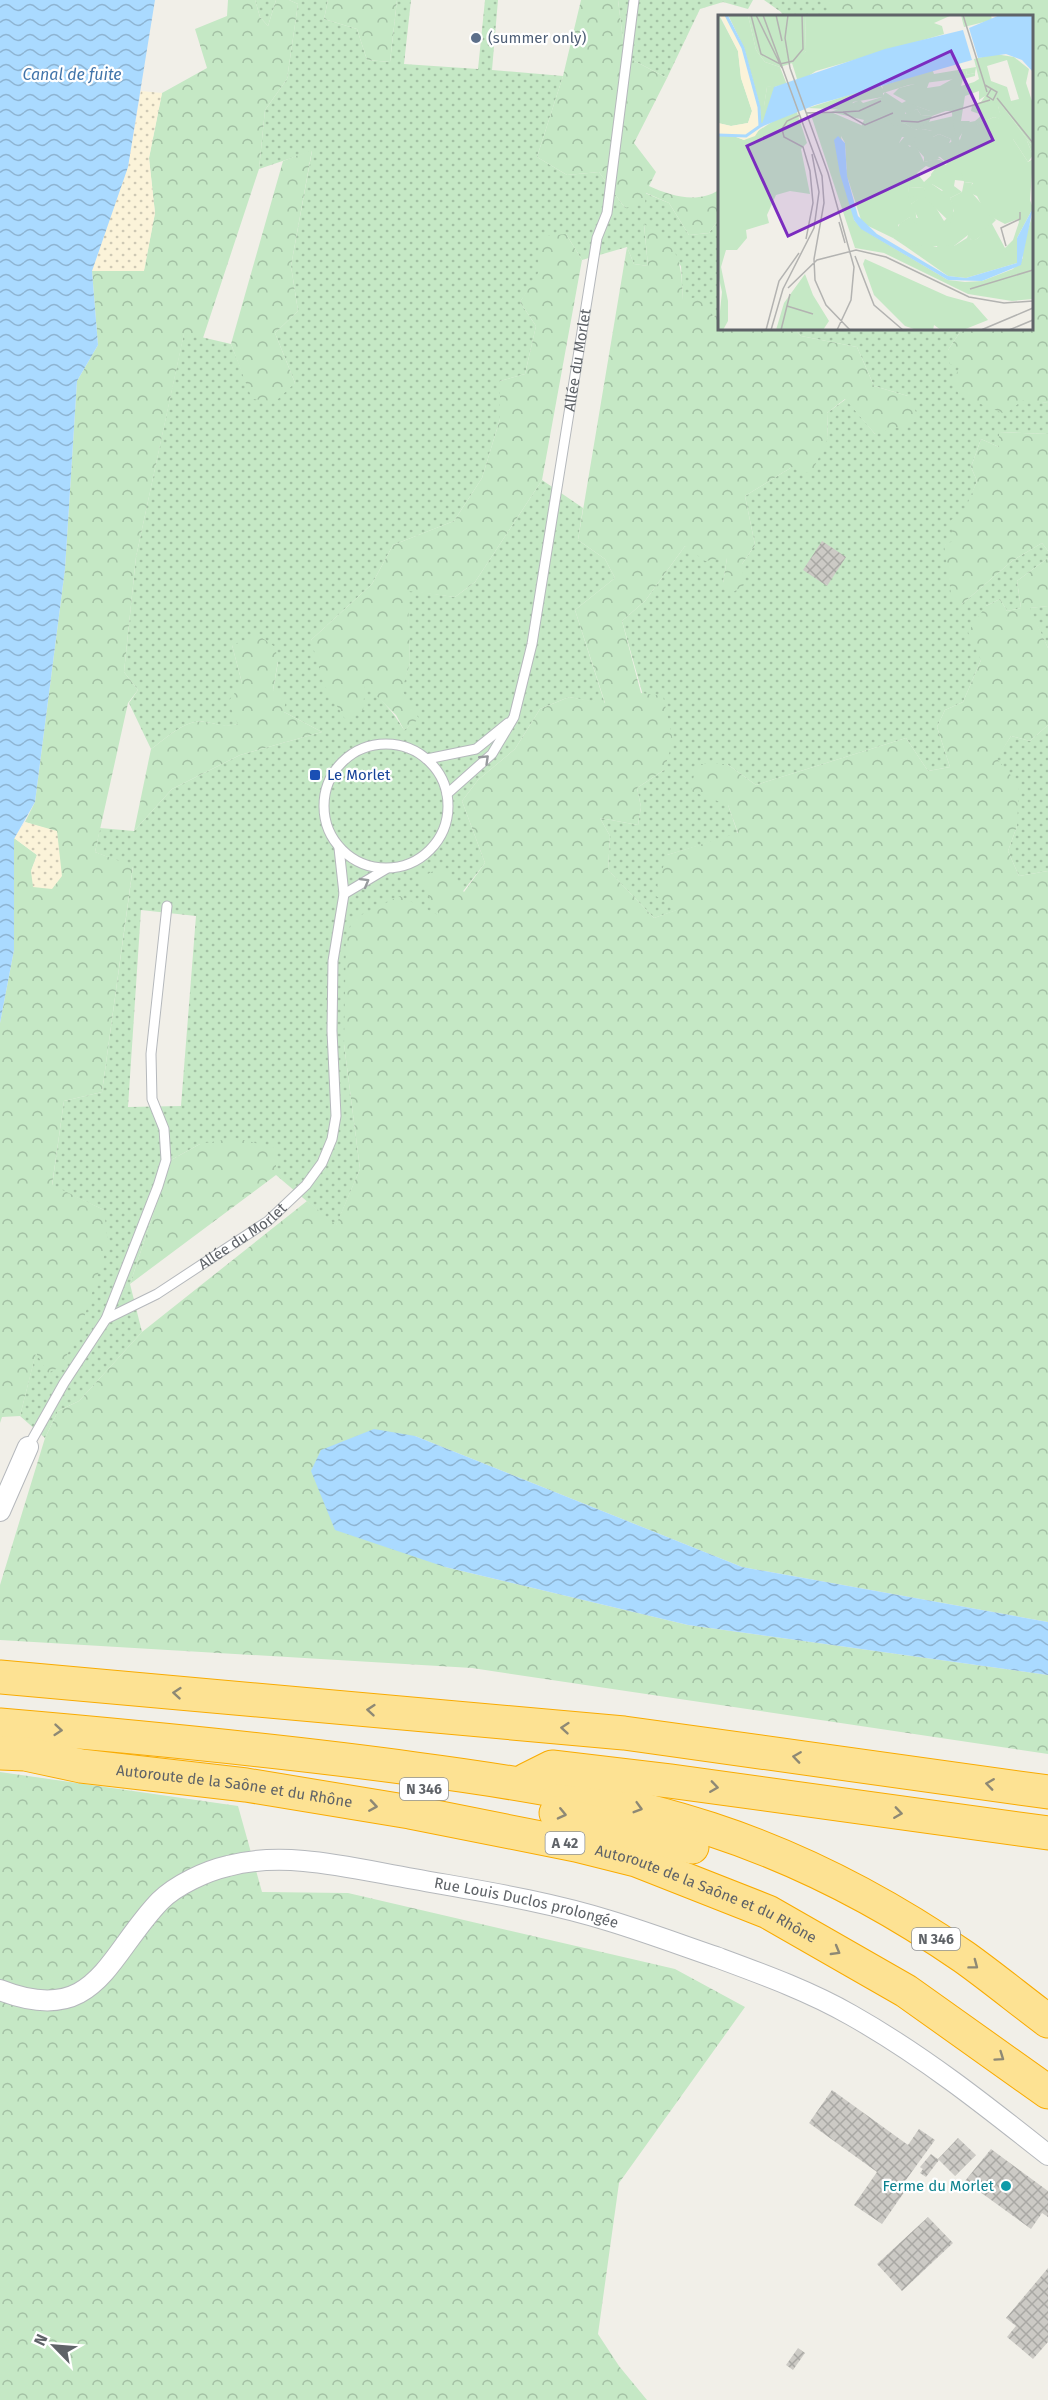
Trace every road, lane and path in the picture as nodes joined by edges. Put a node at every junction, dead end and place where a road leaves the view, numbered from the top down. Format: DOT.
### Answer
graph roads {
  1 [pos="634,0"];
  2 [pos="514,717"];
  3 [pos="428,759"];
  4 [pos="447,794"];
  5 [pos="339,848"];
  6 [pos="386,869"];
  7 [pos="344,894"];
  8 [pos="167,906"];
  9 [pos="106,1319"];
  10 [pos="28,1447"];
  11 [pos="0,1511"];
  12 [pos="0,1677"];
  13 [pos="0,1725"];
  14 [pos="12,1754"];
  15 [pos="519,1783"];
  16 [pos="1048,1792"];
  17 [pos="1048,1833"];
  18 [pos="815,1872"];
  19 [pos="0,1990"];
  20 [pos="1048,2021"];
  21 [pos="1048,2092"];
  22 [pos="1048,2155"];
  1 -- 2 [label="lane, Allée du Morlet"];
  2 -- 3 [label="lane"];
  4 -- 2 [label="lane, Allée du Morlet, one-way"];
  3 -- 4 [label="lane"];
  3 -- 5 [label="lane"];
  4 -- 6 [label="lane"];
  5 -- 6 [label="lane"];
  5 -- 7 [label="lane, Allée du Morlet"];
  7 -- 6 [label="lane, one-way"];
  7 -- 9 [label="lane, Allée du Morlet"];
  8 -- 9 [label="lane"];
  9 -- 10 [label="lane"];
  10 -- 11 [label="street"];
  16 -- 12 [label="highway, one-way"];
  13 -- 15 [label="highway, N 346, one-way"];
  14 -- 18 [label="highway, N 346, one-way"];
  14 -- 21 [label="highway, Autoroute de la Saône et du Rhône / A 42, one-way"];
  15 -- 17 [label="highway, one-way"];
  15 -- 18 [label="highway, N 346, one-way"];
  18 -- 20 [label="highway, N 346, one-way"];
  19 -- 22 [label="street, Rue Louis Duclos prolongée"];
}
